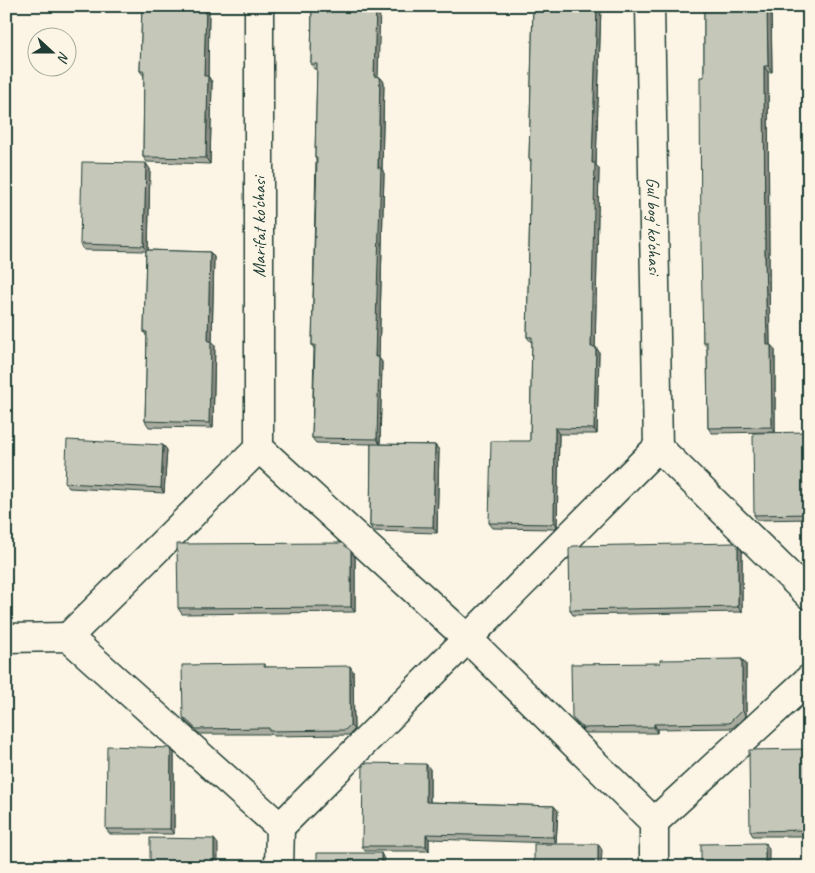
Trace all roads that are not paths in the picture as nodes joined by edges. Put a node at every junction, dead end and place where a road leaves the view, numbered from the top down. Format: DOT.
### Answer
graph roads {
  1 [pos="259,6"];
  2 [pos="650,6"];
  3 [pos="658,446"];
  4 [pos="259,448"];
  5 [pos="809,595"];
  6 [pos="68,637"];
  7 [pos="6,638"];
  8 [pos="468,639"];
  9 [pos="809,679"];
  10 [pos="654,822"];
  11 [pos="280,827"];
  12 [pos="279,867"];
  13 [pos="654,867"];
  1 -- 4 [label="street, Marifat ko'chasi"];
  2 -- 3 [label="street, Gul bog' ko'chasi"];
  3 -- 5 [label="street"];
  3 -- 8 [label="street"];
  4 -- 6 [label="street"];
  4 -- 8 [label="street"];
  6 -- 7 [label="street"];
  6 -- 11 [label="street"];
  8 -- 10 [label="street"];
  8 -- 11 [label="street"];
  9 -- 10 [label="street"];
  10 -- 13 [label="street"];
  11 -- 12 [label="street"];
}
